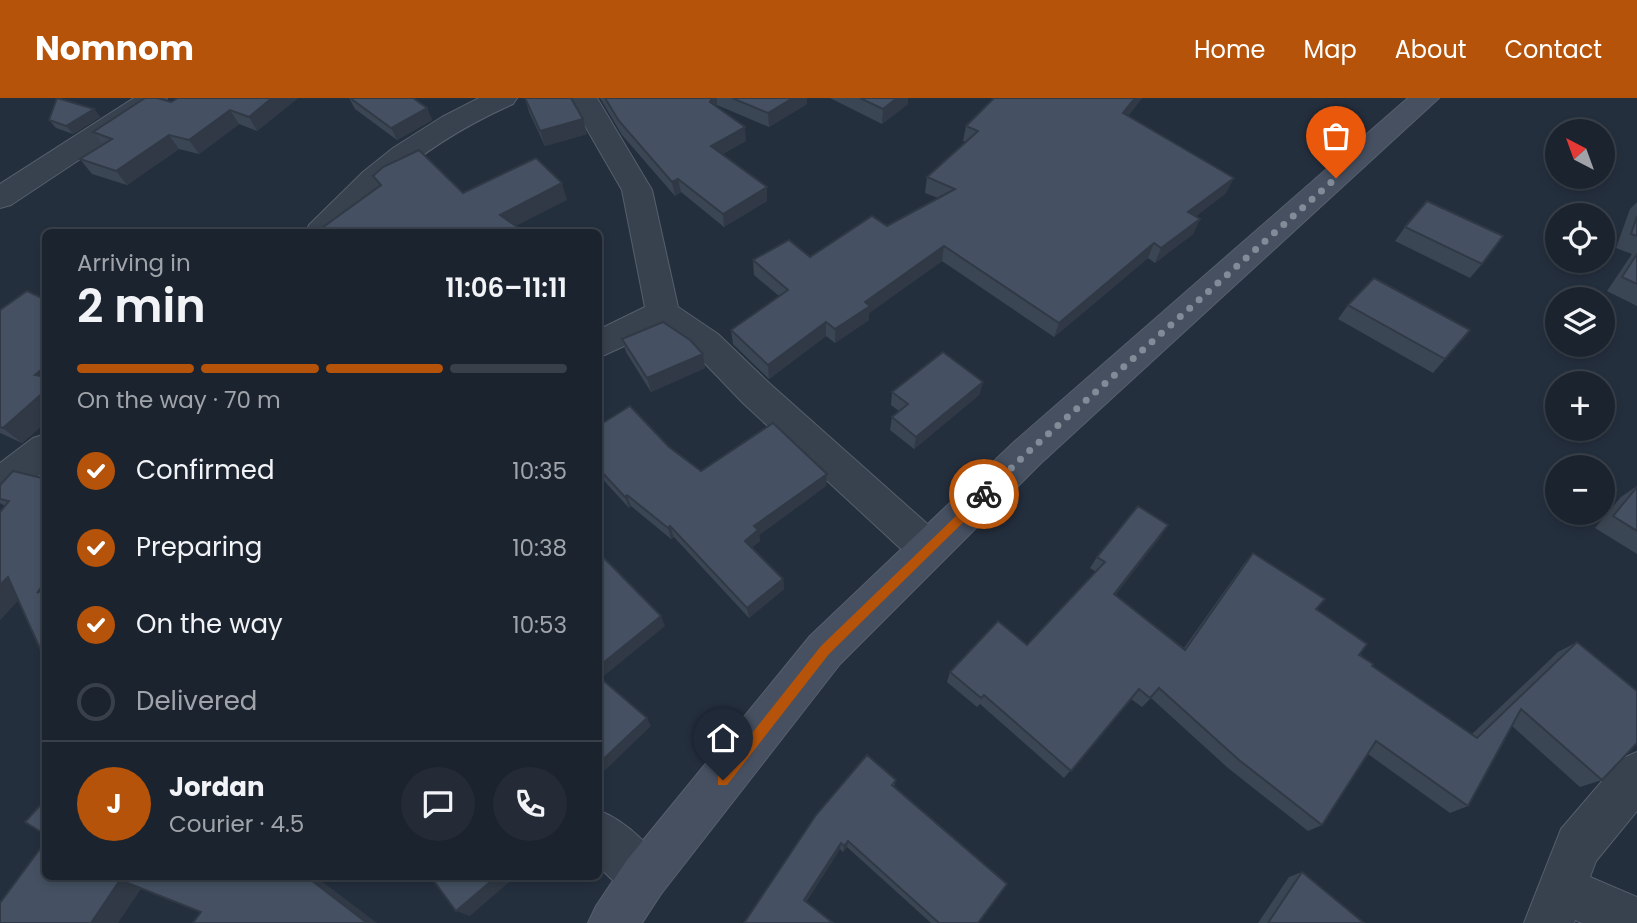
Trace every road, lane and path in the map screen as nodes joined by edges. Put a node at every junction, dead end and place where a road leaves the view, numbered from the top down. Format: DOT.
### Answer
graph roads {
  1 [pos="153,98"];
  2 [pos="503,98"];
  3 [pos="583,98"];
  4 [pos="1416,100"];
  5 [pos="0,198"];
  6 [pos="325,229"];
  7 [pos="663,313"];
  8 [pos="602,343"];
  9 [pos="42,453"];
  10 [pos="18,476"];
  11 [pos="928,549"];
  12 [pos="1637,775"];
  13 [pos="602,837"];
  14 [pos="644,877"];
  15 [pos="1555,906"];
  16 [pos="1637,922"];
  17 [pos="613,923"];
  1 -- 5 [label="street"];
  2 -- 6 [label="street"];
  3 -- 7 [label="street"];
  4 -- 11 [label="main road"];
  7 -- 8 [label="street"];
  7 -- 11 [label="street"];
  9 -- 10 [label="street"];
  11 -- 14 [label="main road"];
  12 -- 15 [label="street"];
  13 -- 14 [label="street"];
  14 -- 17 [label="main road"];
  15 -- 16 [label="street"];
}
